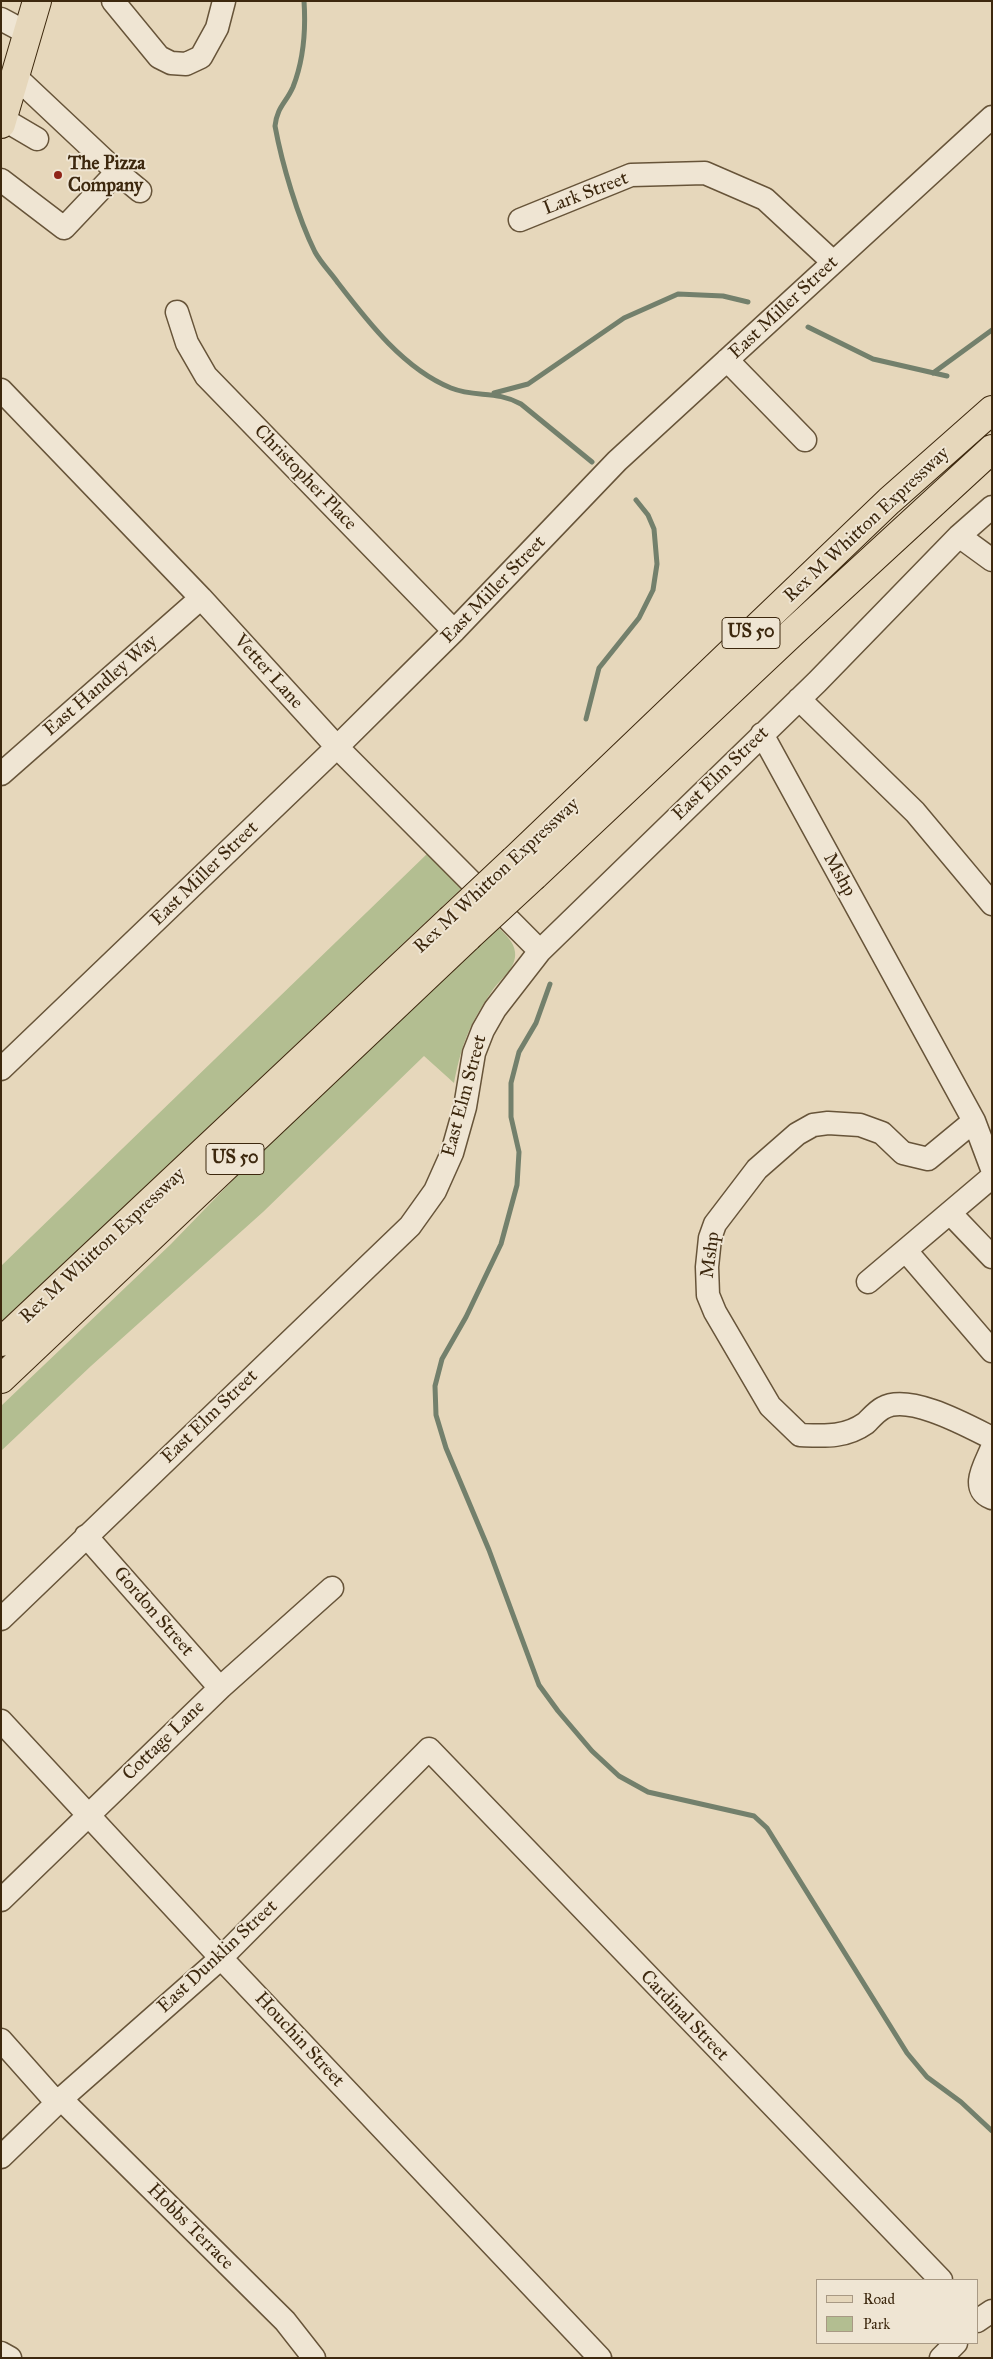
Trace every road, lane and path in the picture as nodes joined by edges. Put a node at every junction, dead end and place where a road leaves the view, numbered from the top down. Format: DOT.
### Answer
graph roads {
  1 [pos="37,1"];
  2 [pos="113,1"];
  3 [pos="224,1"];
  4 [pos="1,19"];
  5 [pos="29,34"];
  6 [pos="16,77"];
  7 [pos="992,117"];
  8 [pos="2,122"];
  9 [pos="37,139"];
  10 [pos="117,172"];
  11 [pos="1,180"];
  12 [pos="140,191"];
  13 [pos="520,220"];
  14 [pos="833,262"];
  15 [pos="176,312"];
  16 [pos="727,360"];
  17 [pos="1,390"];
  18 [pos="992,410"];
  19 [pos="806,440"];
  20 [pos="992,449"];
  21 [pos="992,507"];
  22 [pos="959,536"];
  23 [pos="992,560"];
  24 [pos="200,598"];
  25 [pos="454,631"];
  26 [pos="799,699"];
  27 [pos="762,734"];
  28 [pos="337,747"];
  29 [pos="1,774"];
  30 [pos="524,868"];
  31 [pos="992,904"];
  32 [pos="459,929"];
  33 [pos="540,951"];
  34 [pos="1,1069"];
  35 [pos="974,1121"];
  36 [pos="992,1169"];
  37 [pos="992,1178"];
  38 [pos="950,1212"];
  39 [pos="906,1251"];
  40 [pos="992,1257"];
  41 [pos="868,1282"];
  42 [pos="1,1342"];
  43 [pos="992,1350"];
  44 [pos="1,1379"];
  45 [pos="992,1438"];
  46 [pos="992,1448"];
  47 [pos="992,1498"];
  48 [pos="86,1536"];
  49 [pos="332,1588"];
  50 [pos="1,1619"];
  51 [pos="220,1688"];
  52 [pos="1,1721"];
  53 [pos="429,1749"];
  54 [pos="89,1814"];
  55 [pos="1,1900"];
  56 [pos="221,1958"];
  57 [pos="1,2040"];
  58 [pos="59,2101"];
  59 [pos="1,2157"];
  60 [pos="940,2279"];
  61 [pos="955,2344"];
  62 [pos="1,2353"];
  63 [pos="10,2358"];
  64 [pos="314,2358"];
  65 [pos="600,2358"];
  66 [pos="941,2358"];
  1 -- 5 [label="main road"];
  2 -- 3 [label="street"];
  4 -- 5 [label="street"];
  5 -- 6 [label="main road"];
  6 -- 8 [label="main road"];
  6 -- 10 [label="street"];
  7 -- 14 [label="street, East Miller Street"];
  8 -- 9 [label="street"];
  10 -- 11 [label="street"];
  10 -- 12 [label="street"];
  13 -- 14 [label="street, Lark Street"];
  14 -- 16 [label="street, East Miller Street"];
  15 -- 25 [label="street, Christopher Place"];
  16 -- 19 [label="street"];
  16 -- 25 [label="street, East Miller Street"];
  17 -- 24 [label="street, Vetter Lane"];
  18 -- 30 [label="main road, Rex M Whitton Expressway / US 50"];
  20 -- 30 [label="main road, Rex M Whitton Expressway / US 50"];
  21 -- 22 [label="street, East Elm Street"];
  22 -- 23 [label="street"];
  22 -- 26 [label="street, East Elm Street"];
  24 -- 28 [label="street, Vetter Lane"];
  24 -- 29 [label="street, East Handley Way"];
  25 -- 28 [label="street, East Miller Street"];
  26 -- 27 [label="street, East Elm Street"];
  26 -- 31 [label="street"];
  27 -- 33 [label="street, East Elm Street"];
  27 -- 35 [label="street, Mshp"];
  28 -- 33 [label="street, Vetter Lane"];
  28 -- 34 [label="street, East Miller Street"];
  30 -- 32 [label="main road, Rex M Whitton Expressway / US 50, bridge"];
  32 -- 42 [label="main road, Rex M Whitton Expressway / US 50"];
  32 -- 44 [label="main road, Rex M Whitton Expressway / US 50"];
  33 -- 48 [label="street, East Elm Street"];
  35 -- 36 [label="street, Mshp"];
  35 -- 45 [label="street, Mshp"];
  37 -- 38 [label="street"];
  38 -- 39 [label="street"];
  38 -- 40 [label="street"];
  39 -- 41 [label="street"];
  39 -- 43 [label="street"];
  46 -- 47 [label="street"];
  48 -- 50 [label="street, East Elm Street"];
  48 -- 51 [label="street, Gordon Street"];
  49 -- 51 [label="street, Cottage Lane"];
  51 -- 54 [label="street, Cottage Lane"];
  52 -- 54 [label="street, Houchin Street"];
  53 -- 56 [label="street, East Dunklin Street"];
  53 -- 60 [label="street, Cardinal Street"];
  54 -- 55 [label="street, Cottage Lane"];
  54 -- 56 [label="street, Houchin Street"];
  56 -- 58 [label="street, East Dunklin Street"];
  56 -- 65 [label="street, Houchin Street"];
  57 -- 58 [label="street, Hobbs Terrace"];
  58 -- 59 [label="street, East Dunklin Street"];
  58 -- 64 [label="street, Hobbs Terrace"];
  61 -- 66 [label="street"];
  62 -- 63 [label="street"];
}
